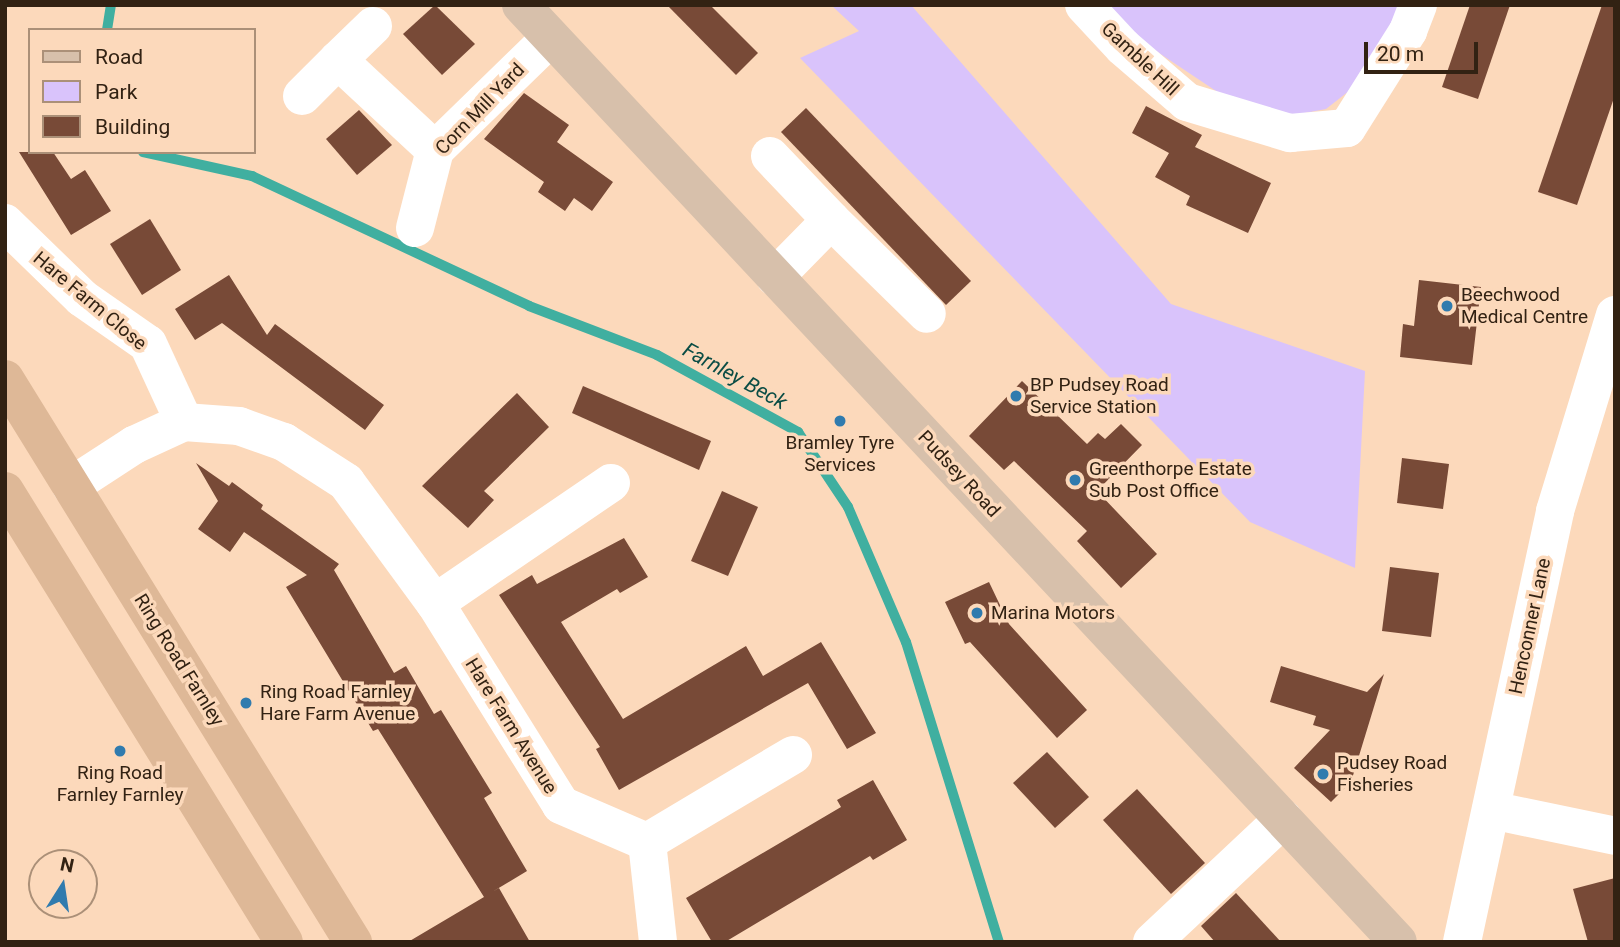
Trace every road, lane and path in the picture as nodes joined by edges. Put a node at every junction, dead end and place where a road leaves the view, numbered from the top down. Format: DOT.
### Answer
graph roads {
  1 [pos="521,5"];
  2 [pos="1084,5"];
  3 [pos="1418,5"];
  4 [pos="373,26"];
  5 [pos="549,39"];
  6 [pos="338,60"];
  7 [pos="302,96"];
  8 [pos="435,150"];
  9 [pos="770,156"];
  10 [pos="831,220"];
  11 [pos="5,223"];
  12 [pos="415,228"];
  13 [pos="775,278"];
  14 [pos="927,314"];
  15 [pos="1615,315"];
  16 [pos="5,379"];
  17 [pos="184,422"];
  18 [pos="611,483"];
  19 [pos="71,486"];
  20 [pos="5,491"];
  21 [pos="435,603"];
  22 [pos="793,755"];
  23 [pos="1491,810"];
  24 [pos="1283,819"];
  25 [pos="1615,836"];
  26 [pos="647,842"];
  27 [pos="284,942"];
  28 [pos="353,942"];
  29 [pos="658,942"];
  30 [pos="1152,942"];
  31 [pos="1398,942"];
  32 [pos="1462,942"];
  1 -- 5 [label="main road, Pudsey Road"];
  2 -- 3 [label="street, Gamble Hill"];
  4 -- 6 [label="street"];
  5 -- 8 [label="street, Corn Mill Yard"];
  5 -- 13 [label="main road, Pudsey Road"];
  6 -- 7 [label="street"];
  6 -- 8 [label="street"];
  8 -- 12 [label="street, Corn Mill Yard"];
  9 -- 10 [label="street"];
  10 -- 13 [label="street"];
  10 -- 14 [label="street"];
  11 -- 17 [label="street, Hare Farm Close"];
  13 -- 24 [label="main road, Pudsey Road"];
  15 -- 23 [label="street, Henconner Lane"];
  16 -- 19 [label="highway, Ring Road Farnley"];
  17 -- 19 [label="street, Hare Farm Avenue"];
  17 -- 21 [label="street, Hare Farm Avenue"];
  18 -- 21 [label="street"];
  19 -- 28 [label="highway, Ring Road Farnley"];
  20 -- 27 [label="highway"];
  21 -- 26 [label="street, Hare Farm Avenue"];
  22 -- 26 [label="street"];
  23 -- 25 [label="street"];
  23 -- 32 [label="street, Henconner Lane"];
  24 -- 30 [label="street"];
  24 -- 31 [label="main road, Pudsey Road"];
  26 -- 29 [label="street"];
}
